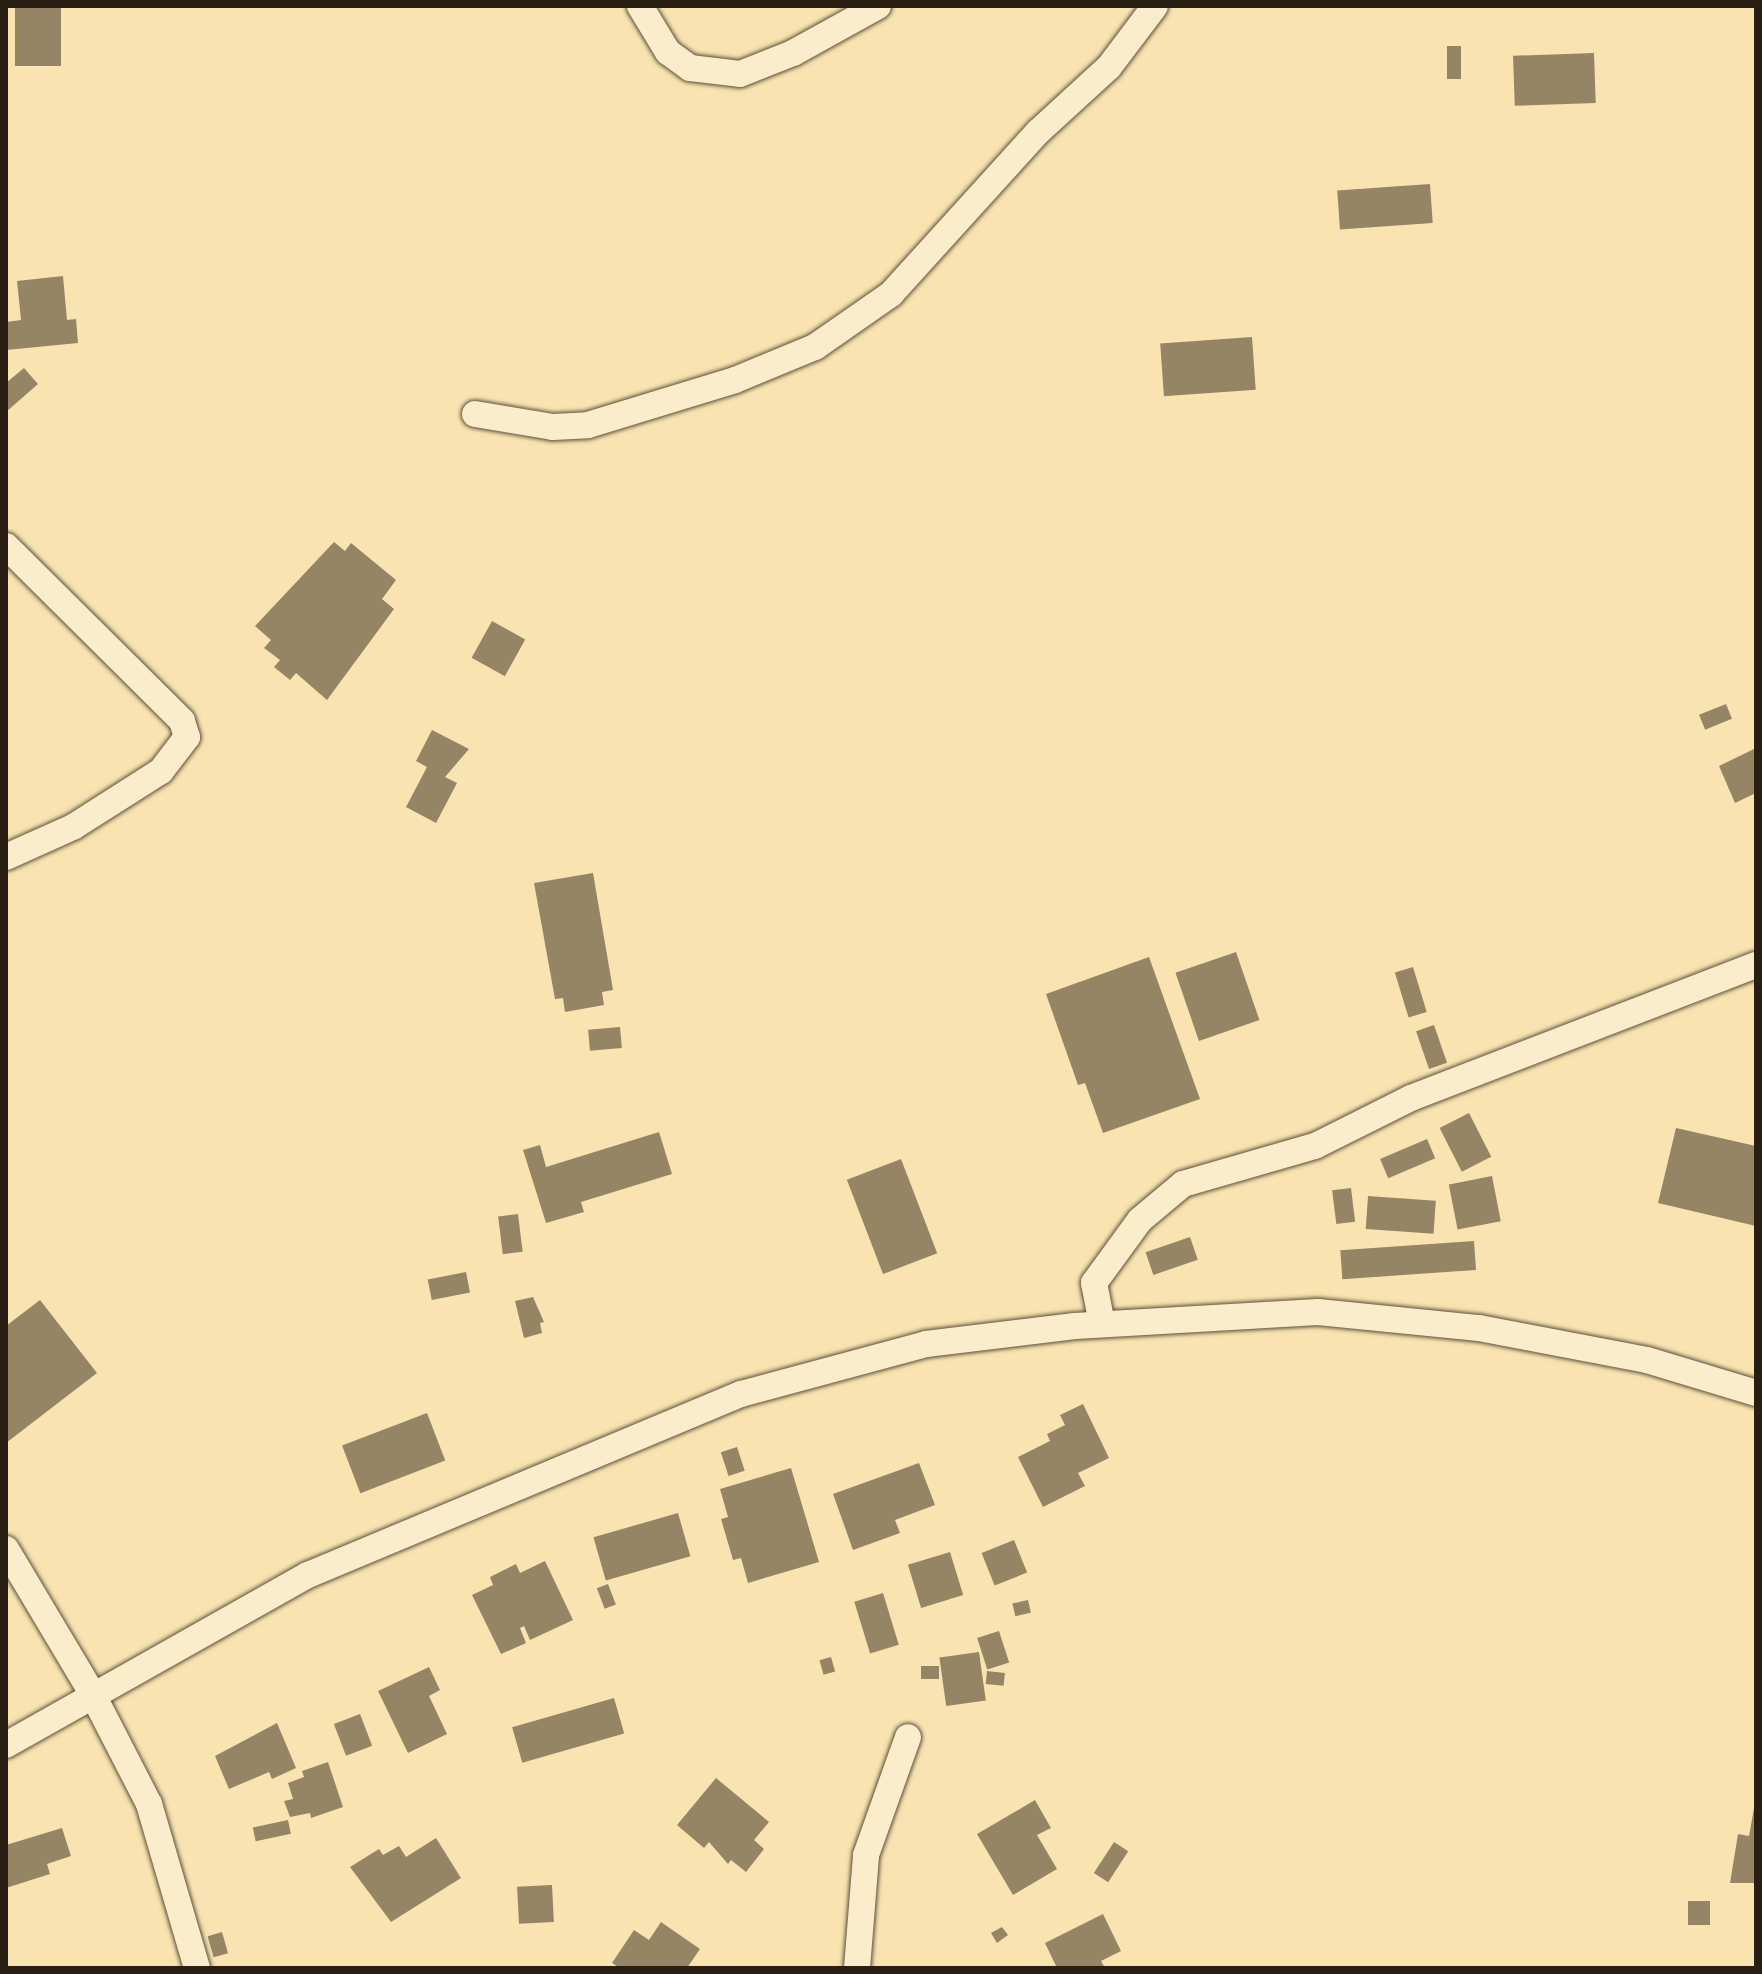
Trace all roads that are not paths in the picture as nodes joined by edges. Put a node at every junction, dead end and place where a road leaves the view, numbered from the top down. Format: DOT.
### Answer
graph roads {
  1 [pos="640,6"];
  2 [pos="878,6"];
  3 [pos="1155,6"];
  4 [pos="475,414"];
  5 [pos="6,546"];
  6 [pos="6,857"];
  7 [pos="1756,965"];
  8 [pos="1102,1324"];
  9 [pos="1756,1393"];
  10 [pos="6,1549"];
  11 [pos="93,1695"];
  12 [pos="908,1737"];
  13 [pos="6,1745"];
  14 [pos="197,1968"];
  15 [pos="857,1968"];
  1 -- 2 [label="street"];
  3 -- 4 [label="street"];
  5 -- 6 [label="street"];
  7 -- 8 [label="street"];
  8 -- 9 [label="street"];
  8 -- 11 [label="street"];
  10 -- 11 [label="street"];
  11 -- 13 [label="street"];
  11 -- 14 [label="street"];
  12 -- 15 [label="street"];
}
